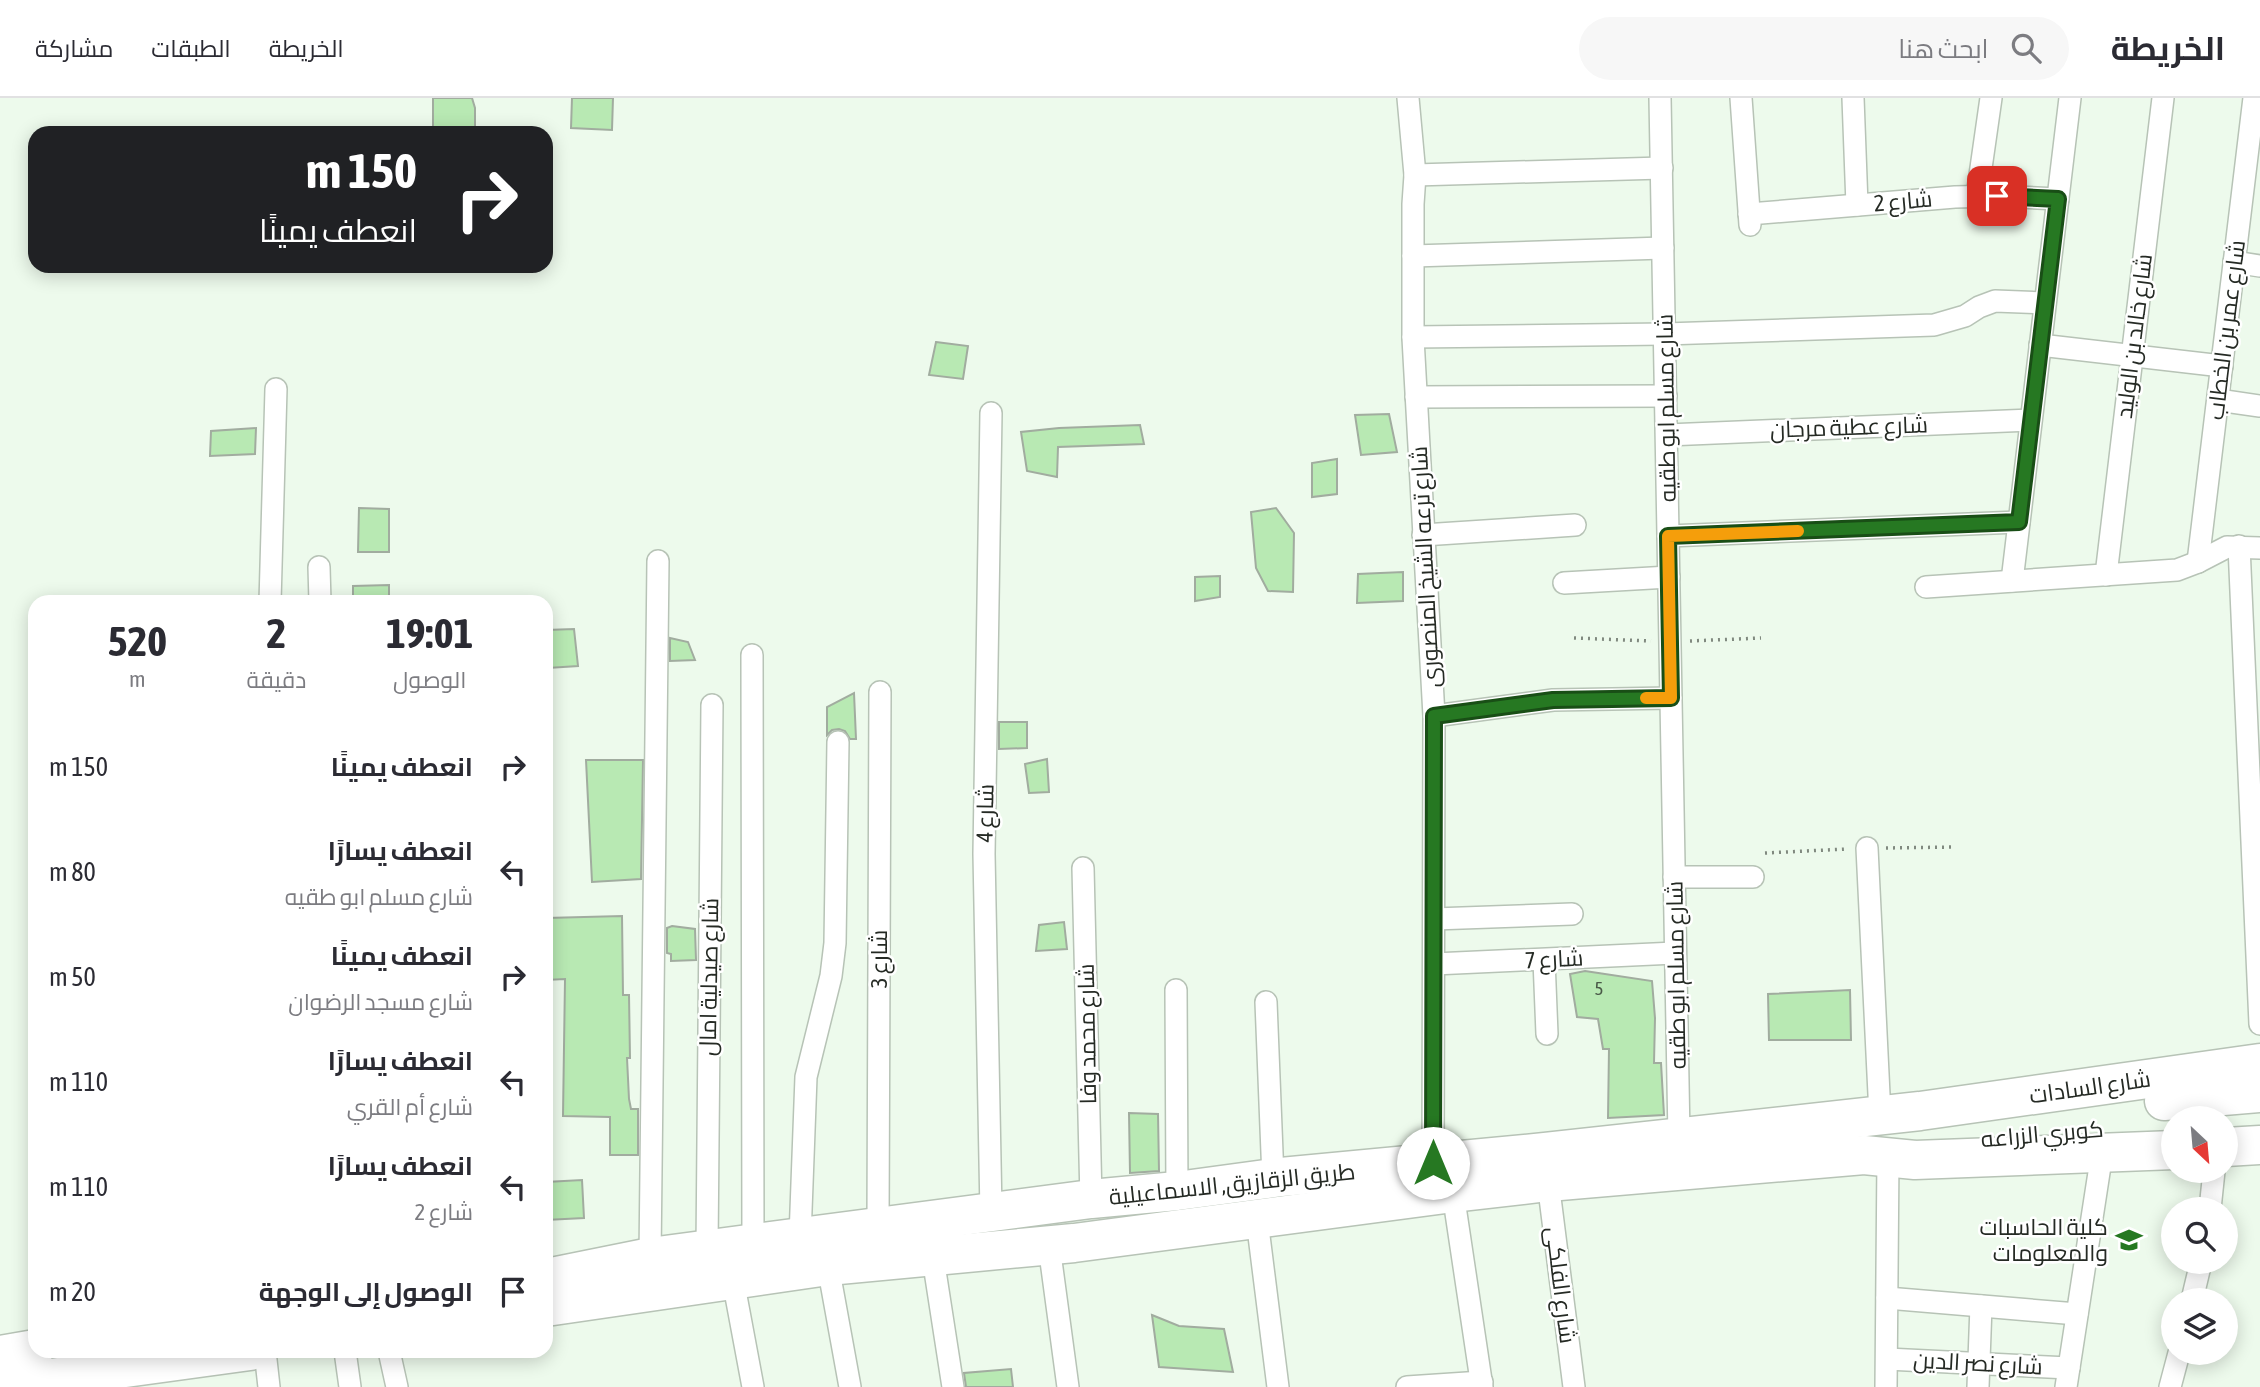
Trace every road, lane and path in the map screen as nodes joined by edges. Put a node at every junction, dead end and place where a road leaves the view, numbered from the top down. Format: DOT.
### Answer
graph roads {
  1 [pos="1408,98"];
  2 [pos="1660,98"];
  3 [pos="1741,98"];
  4 [pos="1853,98"];
  5 [pos="1991,98"];
  6 [pos="2070,98"];
  7 [pos="2163,98"];
  8 [pos="2253,98"];
  9 [pos="2255,132"];
  10 [pos="1662,168"];
  11 [pos="1415,175"];
  12 [pos="1977,196"];
  13 [pos="2058,199"];
  14 [pos="1857,205"];
  15 [pos="1663,248"];
  16 [pos="1412,256"];
  17 [pos="2234,262"];
  18 [pos="2260,266"];
  19 [pos="2045,303"];
  20 [pos="1665,334"];
  21 [pos="1413,337"];
  22 [pos="2040,345"];
  23 [pos="2132,356"];
  24 [pos="2222,366"];
  25 [pos="275,389"];
  26 [pos="1666,396"];
  27 [pos="1416,397"];
  28 [pos="2218,400"];
  29 [pos="2260,406"];
  30 [pos="991,413"];
  31 [pos="2031,420"];
  32 [pos="1667,435"];
  33 [pos="2019,522"];
  34 [pos="1576,525"];
  35 [pos="1423,536"];
  36 [pos="1668,536"];
  37 [pos="2249,547"];
  38 [pos="658,561"];
  39 [pos="2198,562"];
  40 [pos="319,568"];
  41 [pos="2106,575"];
  42 [pos="1669,577"];
  43 [pos="2012,581"];
  44 [pos="1564,583"];
  45 [pos="1926,587"];
  46 [pos="270,595"];
  47 [pos="320,595"];
  48 [pos="2251,631"];
  49 [pos="1574,638"];
  50 [pos="1761,638"];
  51 [pos="1670,641"];
  52 [pos="752,655"];
  53 [pos="880,692"];
  54 [pos="1671,698"];
  55 [pos="712,705"];
  56 [pos="1434,716"];
  57 [pos="838,742"];
  58 [pos="1956,847"];
  59 [pos="1867,848"];
  60 [pos="1765,853"];
  61 [pos="1083,868"];
  62 [pos="1674,877"];
  63 [pos="1753,877"];
  64 [pos="1572,914"];
  65 [pos="1434,919"];
  66 [pos="1675,953"];
  67 [pos="1544,960"];
  68 [pos="1434,964"];
  69 [pos="1177,989"];
  70 [pos="1266,1002"];
  71 [pos="2260,1024"];
  72 [pos="1547,1034"];
  73 [pos="2260,1063"];
  74 [pos="2260,1093"];
  75 [pos="1920,1111"];
  76 [pos="1880,1115"];
  77 [pos="2260,1116"];
  78 [pos="2238,1118"];
  79 [pos="2161,1124"];
  80 [pos="1679,1137"];
  81 [pos="2260,1145"];
  82 [pos="2238,1146"];
  83 [pos="2161,1151"];
  84 [pos="2102,1153"];
  85 [pos="1902,1158"];
  86 [pos="1273,1178"];
  87 [pos="1443,1178"];
  88 [pos="1548,1182"];
  89 [pos="1177,1191"];
  90 [pos="1091,1199"];
  91 [pos="1032,1207"];
  92 [pos="975,1214"];
  93 [pos="1257,1220"];
  94 [pos="878,1226"];
  95 [pos="800,1237"];
  96 [pos="753,1243"];
  97 [pos="1042,1247"];
  98 [pos="707,1249"];
  99 [pos="945,1256"];
  100 [pos="650,1257"];
  101 [pos="828,1266"];
  102 [pos="553,1277"];
  103 [pos="733,1280"];
  104 [pos="1887,1298"];
  105 [pos="553,1306"];
  106 [pos="1981,1306"];
  107 [pos="2077,1314"];
  108 [pos="28,1350"];
  109 [pos="0,1355"];
  110 [pos="228,1358"];
  111 [pos="266,1358"];
  112 [pos="346,1358"];
  113 [pos="391,1358"];
  114 [pos="1887,1359"];
  115 [pos="1979,1364"];
  116 [pos="2176,1365"];
  117 [pos="177,1374"];
  118 [pos="2067,1378"];
  119 [pos="1482,1384"];
  120 [pos="0,1385"];
  121 [pos="269,1387"];
  122 [pos="350,1387"];
  123 [pos="397,1387"];
  124 [pos="753,1387"];
  125 [pos="850,1387"];
  126 [pos="953,1387"];
  127 [pos="1068,1387"];
  128 [pos="1278,1387"];
  129 [pos="1417,1387"];
  130 [pos="1574,1387"];
  131 [pos="1886,1387"];
  132 [pos="1978,1387"];
  133 [pos="2170,1387"];
  1 -- 11 [label="street, شارع ترعه الشيخ المنصورى"];
  2 -- 10 [label="street, شارع مسلم ابو طقيه"];
  3 -- 14 [label="street, شارع 2"];
  4 -- 14 [label="street"];
  5 -- 12 [label="street"];
  6 -- 13 [label="street"];
  7 -- 23 [label="street, شارع خالد بن الوليد"];
  8 -- 9 [label="street, شارع عمر بن الخطاب"];
  9 -- 17 [label="street, شارع عمر بن الخطاب"];
  10 -- 11 [label="street"];
  10 -- 15 [label="street, شارع مسلم ابو طقيه"];
  11 -- 16 [label="street, شارع ترعه الشيخ المنصورى"];
  12 -- 13 [label="street, شارع 2"];
  12 -- 14 [label="street, شارع 2"];
  13 -- 19 [label="street"];
  15 -- 16 [label="street"];
  15 -- 20 [label="street, شارع مسلم ابو طقيه"];
  16 -- 21 [label="street, شارع ترعه الشيخ المنصورى"];
  17 -- 18 [label="street"];
  17 -- 24 [label="street, شارع عمر بن الخطاب"];
  19 -- 20 [label="street"];
  19 -- 22 [label="street"];
  20 -- 21 [label="street"];
  20 -- 26 [label="street, شارع مسلم ابو طقيه"];
  21 -- 27 [label="street, شارع ترعه الشيخ المنصورى"];
  22 -- 23 [label="street"];
  22 -- 31 [label="street"];
  23 -- 24 [label="street"];
  23 -- 41 [label="street, شارع خالد بن الوليد"];
  24 -- 28 [label="street, شارع عمر بن الخطاب"];
  25 -- 46 [label="street"];
  26 -- 27 [label="street"];
  26 -- 32 [label="street, شارع مسلم ابو طقيه"];
  27 -- 35 [label="street, شارع ترعه الشيخ المنصورى"];
  28 -- 29 [label="street"];
  28 -- 39 [label="street, شارع عمر بن الخطاب"];
  30 -- 92 [label="street, شارع 4"];
  31 -- 32 [label="street, شارع عطية مرجان"];
  31 -- 33 [label="street"];
  32 -- 36 [label="street, شارع مسلم ابو طقيه"];
  33 -- 36 [label="street"];
  33 -- 43 [label="street"];
  34 -- 35 [label="street"];
  35 -- 56 [label="street, شارع ترعه الشيخ المنصورى"];
  36 -- 42 [label="street, شارع مسلم ابو طقيه"];
  37 -- 39 [label="street"];
  37 -- 48 [label="street"];
  38 -- 100 [label="street"];
  39 -- 41 [label="street"];
  40 -- 47 [label="street"];
  41 -- 43 [label="street"];
  42 -- 44 [label="street"];
  42 -- 51 [label="street, شارع مسلم ابو طقيه"];
  43 -- 45 [label="street"];
  48 -- 71 [label="street"];
  49 -- 51 [label="path"];
  50 -- 51 [label="path"];
  51 -- 54 [label="street, شارع مسلم ابو طقيه"];
  52 -- 96 [label="street"];
  53 -- 94 [label="street, شارع 3"];
  54 -- 56 [label="street"];
  54 -- 62 [label="street, شارع مسلم ابو طقيه"];
  55 -- 98 [label="street, شارع صيدلية امال"];
  56 -- 65 [label="street, شارع ترعه الشيخ المنصورى"];
  57 -- 95 [label="street"];
  58 -- 59 [label="path"];
  59 -- 60 [label="path"];
  59 -- 76 [label="street"];
  61 -- 90 [label="street, شارع محمد وفا"];
  62 -- 63 [label="street"];
  62 -- 66 [label="street, شارع مسلم ابو طقيه"];
  64 -- 65 [label="street"];
  65 -- 68 [label="street, شارع ترعه الشيخ المنصورى"];
  66 -- 67 [label="street, شارع 7"];
  66 -- 80 [label="street, شارع مسلم ابو طقيه"];
  67 -- 68 [label="street, شارع 7"];
  67 -- 72 [label="street"];
  68 -- 87 [label="street, شارع ترعه الشيخ المنصورى"];
  69 -- 89 [label="street"];
  70 -- 86 [label="street"];
  73 -- 75 [label="highway, شارع السادات"];
  74 -- 75 [label="highway, كوبري الزراعه"];
  75 -- 76 [label="highway, طريق الزقازيق, الاسماعيلية"];
  76 -- 80 [label="highway, طريق الزقازيق, الاسماعيلية"];
  77 -- 78 [label="highway"];
  79 -- 85 [label="highway, كوبري الزراعه"];
  80 -- 87 [label="highway, طريق الزقازيق, الاسماعيلية"];
  81 -- 82 [label="highway"];
  83 -- 84 [label="highway"];
  84 -- 85 [label="highway"];
  84 -- 107 [label="street"];
  85 -- 88 [label="highway, طريق الزقازيق, الاسماعيلية"];
  85 -- 104 [label="street"];
  86 -- 87 [label="highway, طريق الزقازيق, الاسماعيلية"];
  86 -- 89 [label="highway, طريق الزقازيق, الاسماعيلية"];
  87 -- 88 [label="highway, طريق الزقازيق, الاسماعيلية"];
  87 -- 93 [label="highway, طريق الزقازيق, الاسماعيلية"];
  87 -- 119 [label="street, شارع ترعه الشيخ المنصورى"];
  88 -- 130 [label="street, شارع الفلكى"];
  89 -- 90 [label="highway, طريق الزقازيق, الاسماعيلية"];
  90 -- 91 [label="highway, طريق الزقازيق, الاسماعيلية"];
  91 -- 92 [label="highway, طريق الزقازيق, الاسماعيلية"];
  91 -- 97 [label="highway"];
  92 -- 94 [label="highway, طريق الزقازيق, الاسماعيلية"];
  92 -- 99 [label="highway"];
  93 -- 97 [label="highway, طريق الزقازيق, الاسماعيلية"];
  93 -- 128 [label="street"];
  94 -- 95 [label="highway, طريق الزقازيق, الاسماعيلية"];
  95 -- 96 [label="highway, طريق الزقازيق, الاسماعيلية"];
  96 -- 98 [label="highway, طريق الزقازيق, الاسماعيلية"];
  97 -- 99 [label="highway, طريق الزقازيق, الاسماعيلية"];
  97 -- 127 [label="street"];
  98 -- 100 [label="highway, طريق الزقازيق, الاسماعيلية"];
  99 -- 101 [label="highway, طريق الزقازيق, الاسماعيلية"];
  99 -- 126 [label="street"];
  100 -- 102 [label="highway, طريق الزقازيق, الاسماعيلية"];
  101 -- 103 [label="highway, طريق الزقازيق, الاسماعيلية"];
  101 -- 125 [label="street"];
  103 -- 105 [label="highway, طريق الزقازيق, الاسماعيلية"];
  103 -- 124 [label="street"];
  104 -- 106 [label="street"];
  104 -- 114 [label="street"];
  106 -- 107 [label="street"];
  106 -- 115 [label="street"];
  107 -- 118 [label="street"];
  108 -- 109 [label="highway"];
  110 -- 117 [label="highway"];
  111 -- 121 [label="street"];
  112 -- 122 [label="street"];
  113 -- 123 [label="street"];
  114 -- 115 [label="street, شارع نصر الدين"];
  114 -- 131 [label="street"];
  115 -- 118 [label="street, شارع نصر الدين"];
  115 -- 132 [label="street"];
  116 -- 133 [label="street"];
  117 -- 120 [label="highway"];
  119 -- 129 [label="street"];
}
